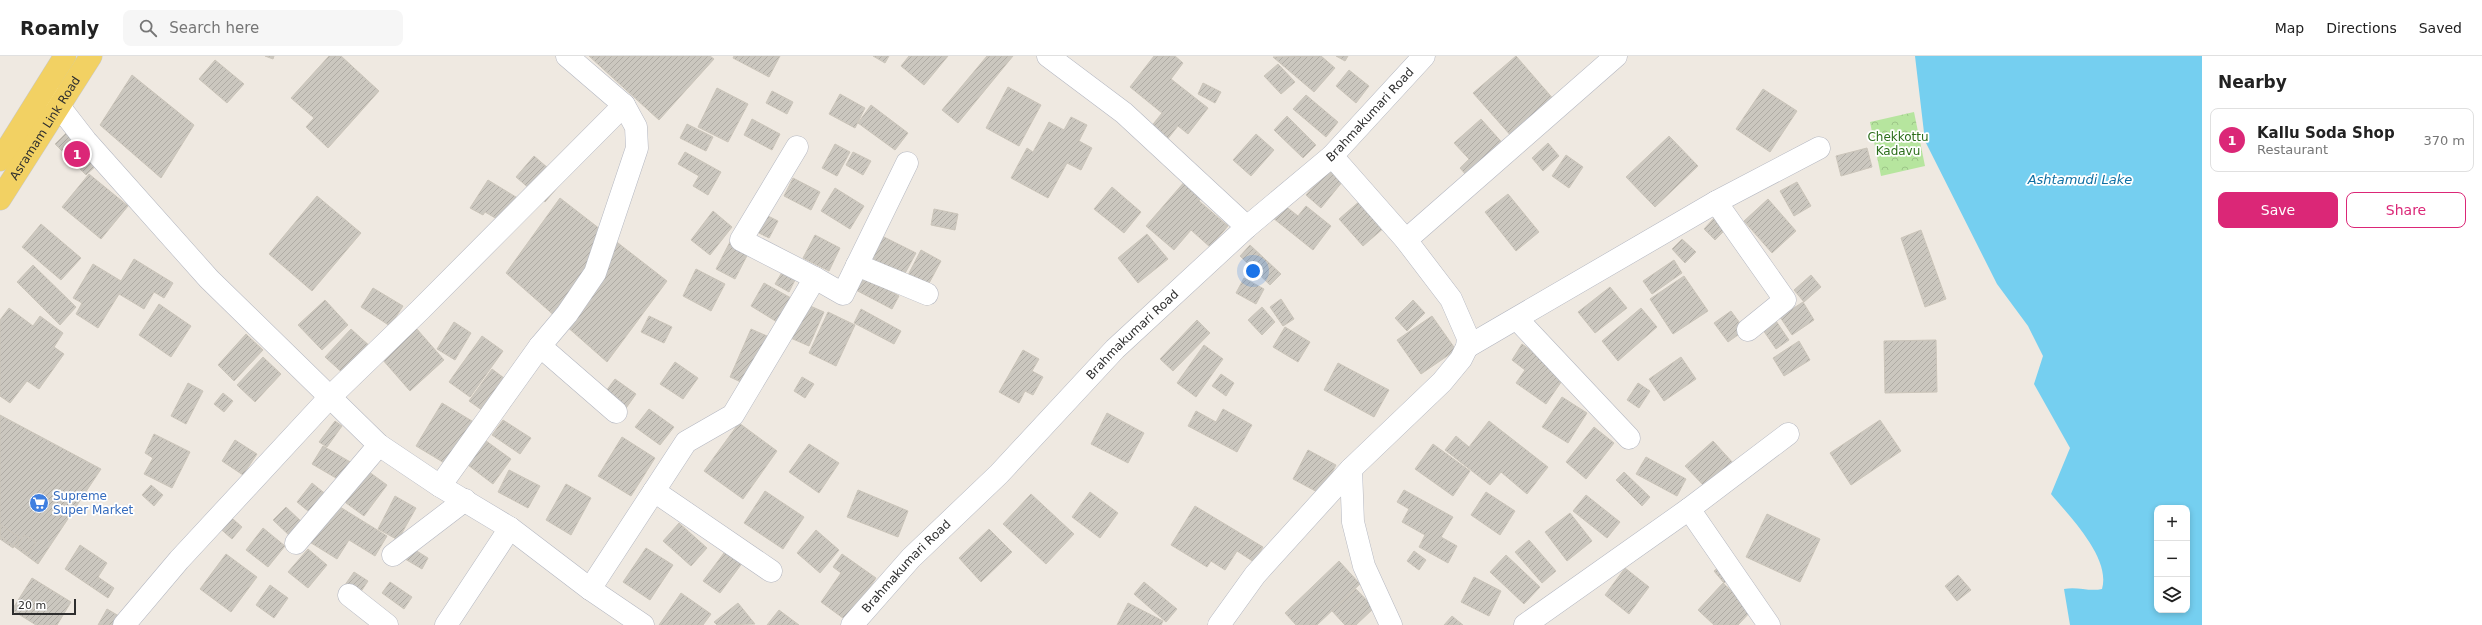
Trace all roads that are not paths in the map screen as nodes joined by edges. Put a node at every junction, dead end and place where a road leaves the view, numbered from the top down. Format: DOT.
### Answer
graph roads {
  1 [pos="53,56"];
  2 [pos="65,56"];
  3 [pos="91,56"];
  4 [pos="567,56"];
  5 [pos="1048,56"];
  6 [pos="1424,56"];
  7 [pos="1616,56"];
  8 [pos="45,88"];
  9 [pos="60,105"];
  10 [pos="624,105"];
  11 [pos="0,141"];
  12 [pos="797,147"];
  13 [pos="1819,148"];
  14 [pos="1332,156"];
  15 [pos="0,160"];
  16 [pos="907,163"];
  17 [pos="0,199"];
  18 [pos="1716,202"];
  19 [pos="1247,227"];
  20 [pos="1406,240"];
  21 [pos="857,265"];
  22 [pos="815,278"];
  23 [pos="927,294"];
  24 [pos="1517,319"];
  25 [pos="1748,330"];
  26 [pos="540,346"];
  27 [pos="1467,347"];
  28 [pos="329,398"];
  29 [pos="616,412"];
  30 [pos="1788,434"];
  31 [pos="1630,438"];
  32 [pos="379,445"];
  33 [pos="1352,469"];
  34 [pos="440,486"];
  35 [pos="654,491"];
  36 [pos="465,500"];
  37 [pos="1689,509"];
  38 [pos="510,528"];
  39 [pos="296,543"];
  40 [pos="394,555"];
  41 [pos="771,571"];
  42 [pos="590,589"];
  43 [pos="349,595"];
  44 [pos="124,625"];
  45 [pos="387,625"];
  46 [pos="446,625"];
  47 [pos="643,625"];
  48 [pos="852,625"];
  49 [pos="1219,625"];
  50 [pos="1391,625"];
  51 [pos="1525,625"];
  52 [pos="1769,625"];
  1 -- 11 [label="street"];
  2 -- 8 [label="main road, Asramam Link Road"];
  3 -- 9 [label="main road, Asramam Link Road"];
  4 -- 10 [label="street"];
  5 -- 19 [label="street"];
  6 -- 14 [label="street, Brahmakumari Road"];
  7 -- 20 [label="street"];
  8 -- 9 [label="street"];
  8 -- 15 [label="main road, Asramam Link Road"];
  9 -- 17 [label="main road, Asramam Link Road"];
  9 -- 28 [label="street"];
  10 -- 26 [label="street"];
  10 -- 28 [label="street"];
  12 -- 22 [label="street"];
  13 -- 18 [label="street"];
  14 -- 19 [label="street, Brahmakumari Road"];
  14 -- 20 [label="street"];
  16 -- 21 [label="street"];
  18 -- 24 [label="street"];
  18 -- 25 [label="street"];
  19 -- 48 [label="street, Brahmakumari Road"];
  20 -- 27 [label="street"];
  21 -- 22 [label="street"];
  21 -- 23 [label="street"];
  22 -- 35 [label="street"];
  24 -- 27 [label="street"];
  24 -- 31 [label="street"];
  26 -- 29 [label="street"];
  26 -- 34 [label="street"];
  27 -- 33 [label="street"];
  28 -- 32 [label="street"];
  28 -- 44 [label="street"];
  30 -- 37 [label="street"];
  32 -- 34 [label="street"];
  32 -- 39 [label="street"];
  33 -- 49 [label="street"];
  33 -- 50 [label="street"];
  34 -- 36 [label="street"];
  35 -- 41 [label="street"];
  35 -- 42 [label="street"];
  36 -- 38 [label="street"];
  36 -- 40 [label="street"];
  37 -- 51 [label="street"];
  37 -- 52 [label="street"];
  38 -- 42 [label="street"];
  38 -- 46 [label="street"];
  42 -- 47 [label="street"];
  43 -- 45 [label="street"];
}
